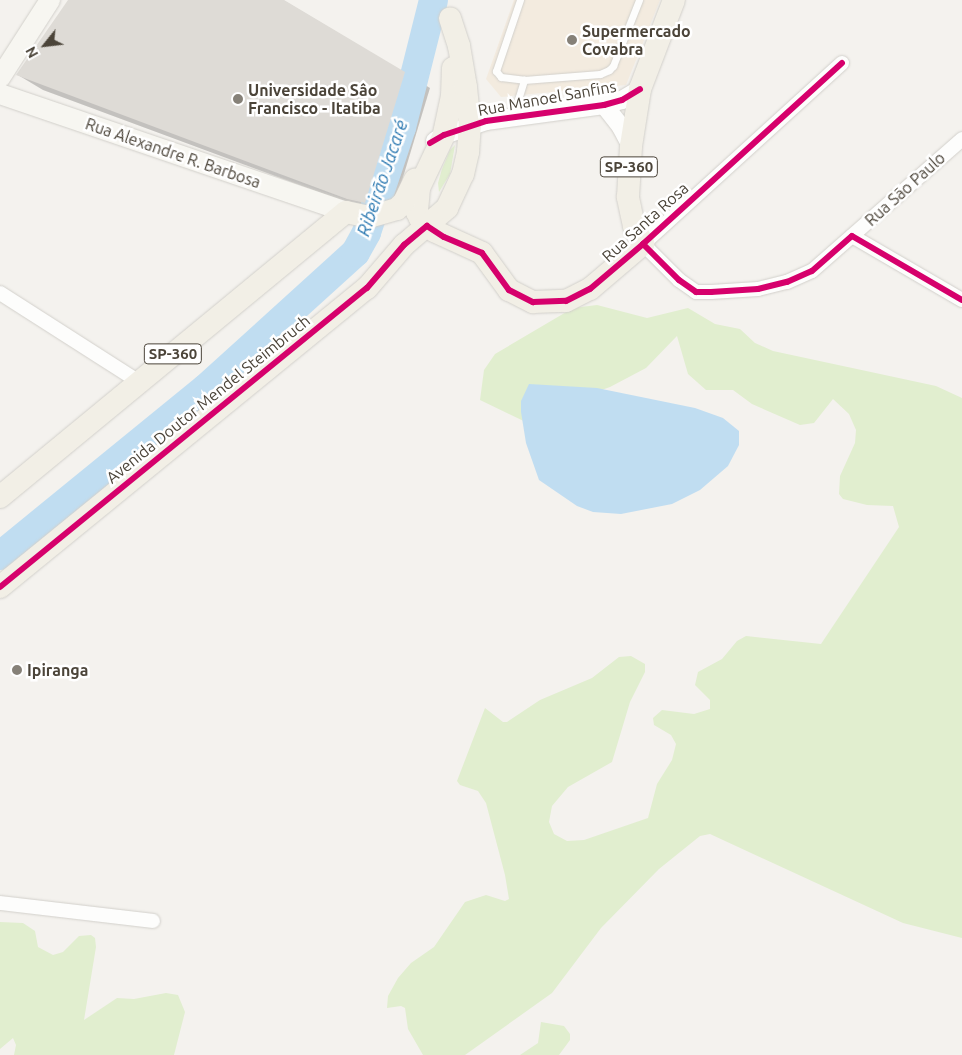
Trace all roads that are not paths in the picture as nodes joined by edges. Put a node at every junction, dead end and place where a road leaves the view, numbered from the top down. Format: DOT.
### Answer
graph roads {
  1 [pos="50,0"];
  2 [pos="520,0"];
  3 [pos="639,0"];
  4 [pos="674,0"];
  5 [pos="449,9"];
  6 [pos="842,63"];
  7 [pos="0,78"];
  8 [pos="524,80"];
  9 [pos="640,89"];
  10 [pos="0,94"];
  11 [pos="604,105"];
  12 [pos="513,116"];
  13 [pos="470,126"];
  14 [pos="437,139"];
  15 [pos="962,139"];
  16 [pos="631,146"];
  17 [pos="350,213"];
  18 [pos="428,226"];
  19 [pos="852,236"];
  20 [pos="643,244"];
  21 [pos="0,293"];
  22 [pos="962,300"];
  23 [pos="139,382"];
  24 [pos="0,497"];
  25 [pos="0,587"];
  26 [pos="0,903"];
  27 [pos="153,921"];
  1 -- 7 [label="main road"];
  2 -- 8 [label="lane"];
  3 -- 8 [label="lane"];
  4 -- 9 [label="main road, SP-360"];
  5 -- 13 [label="main road, Avenida Doutor Mendel Steimbruch"];
  5 -- 14 [label="main road"];
  6 -- 20 [label="street, Rua Santa Rosa"];
  8 -- 12 [label="lane"];
  9 -- 11 [label="street, Rua Manoel Sanfins"];
  9 -- 16 [label="main road, SP-360"];
  10 -- 17 [label="main road, Rua Alexandre R. Barbosa"];
  11 -- 12 [label="street, Rua Manoel Sanfins"];
  11 -- 16 [label="street, Rua Manoel Sanfins"];
  12 -- 13 [label="street, Rua Manoel Sanfins"];
  13 -- 14 [label="street, Rua Manoel Sanfins"];
  13 -- 18 [label="main road, Avenida Doutor Mendel Steimbruch"];
  14 -- 17 [label="main road"];
  14 -- 18 [label="main road"];
  15 -- 19 [label="street, Rua São Paulo"];
  16 -- 20 [label="main road, SP-360"];
  17 -- 23 [label="main road, SP-360"];
  18 -- 20 [label="main road, Rua Santa Rosa"];
  18 -- 25 [label="main road, Avenida Doutor Mendel Steimbruch"];
  19 -- 20 [label="street, Rua São Paulo"];
  19 -- 22 [label="street"];
  21 -- 23 [label="street"];
  23 -- 24 [label="main road, SP-360"];
  26 -- 27 [label="street"];
}
